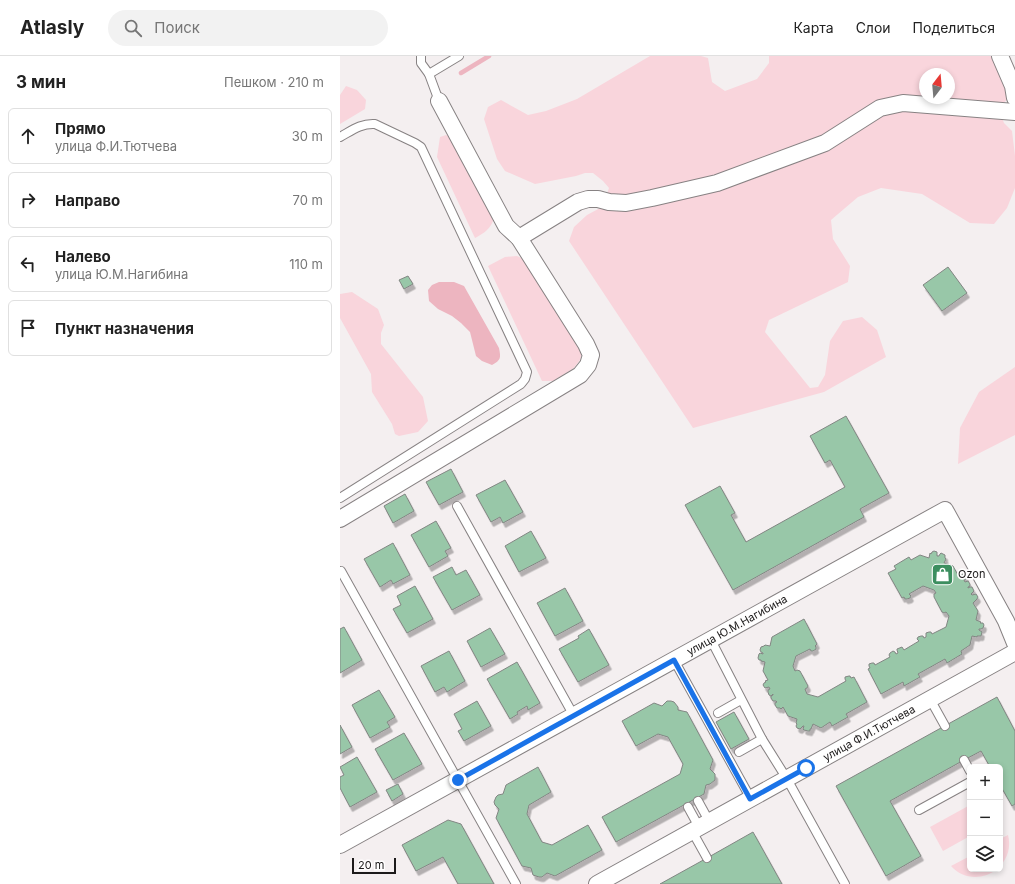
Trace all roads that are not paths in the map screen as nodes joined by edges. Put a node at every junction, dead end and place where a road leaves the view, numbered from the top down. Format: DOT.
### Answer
graph roads {
  1 [pos="421,56"];
  2 [pos="459,56"];
  3 [pos="1000,56"];
  4 [pos="429,74"];
  5 [pos="1015,98"];
  6 [pos="439,101"];
  7 [pos="1015,112"];
  8 [pos="340,137"];
  9 [pos="519,238"];
  10 [pos="340,498"];
  11 [pos="457,506"];
  12 [pos="340,519"];
  13 [pos="341,571"];
  14 [pos="711,640"];
  15 [pos="1015,643"];
  16 [pos="1015,652"];
  17 [pos="674,660"];
  18 [pos="930,699"];
  19 [pos="741,700"];
  20 [pos="718,713"];
  21 [pos="574,716"];
  22 [pos="945,726"];
  23 [pos="762,739"];
  24 [pos="739,752"];
  25 [pos="964,760"];
  26 [pos="967,766"];
  27 [pos="787,779"];
  28 [pos="458,780"];
  29 [pos="967,784"];
  30 [pos="750,799"];
  31 [pos="698,801"];
  32 [pos="688,807"];
  33 [pos="919,810"];
  34 [pos="700,827"];
  35 [pos="341,843"];
  36 [pos="707,858"];
  37 [pos="516,884"];
  38 [pos="596,884"];
  39 [pos="846,884"];
  1 -- 4 [label="lane"];
  2 -- 4 [label="lane"];
  3 -- 5 [label="street"];
  4 -- 6 [label="lane"];
  6 -- 9 [label="street"];
  7 -- 9 [label="street"];
  8 -- 10 [label="lane"];
  9 -- 12 [label="street"];
  11 -- 21 [label="lane"];
  13 -- 28 [label="lane"];
  14 -- 15 [label="street, улица Ю.М.Нагибина"];
  14 -- 17 [label="street, улица Ю.М.Нагибина"];
  14 -- 19 [label="lane"];
  16 -- 18 [label="street, улица Ф.И.Тютчева"];
  17 -- 21 [label="street, улица Ю.М.Нагибина"];
  17 -- 30 [label="lane"];
  18 -- 22 [label="lane"];
  18 -- 27 [label="street, улица Ф.И.Тютчева"];
  19 -- 20 [label="lane"];
  19 -- 23 [label="lane"];
  21 -- 28 [label="street, улица Ю.М.Нагибина"];
  23 -- 24 [label="lane"];
  23 -- 27 [label="lane"];
  25 -- 26 [label="lane"];
  27 -- 30 [label="street, улица Ф.И.Тютчева"];
  27 -- 39 [label="lane"];
  28 -- 35 [label="street, улица Ю.М.Нагибина"];
  28 -- 37 [label="lane"];
  29 -- 33 [label="lane"];
  30 -- 34 [label="street, улица Ф.И.Тютчева"];
  31 -- 34 [label="lane"];
  32 -- 34 [label="lane"];
  34 -- 36 [label="lane"];
  34 -- 38 [label="street, улица Ф.И.Тютчева"];
}
